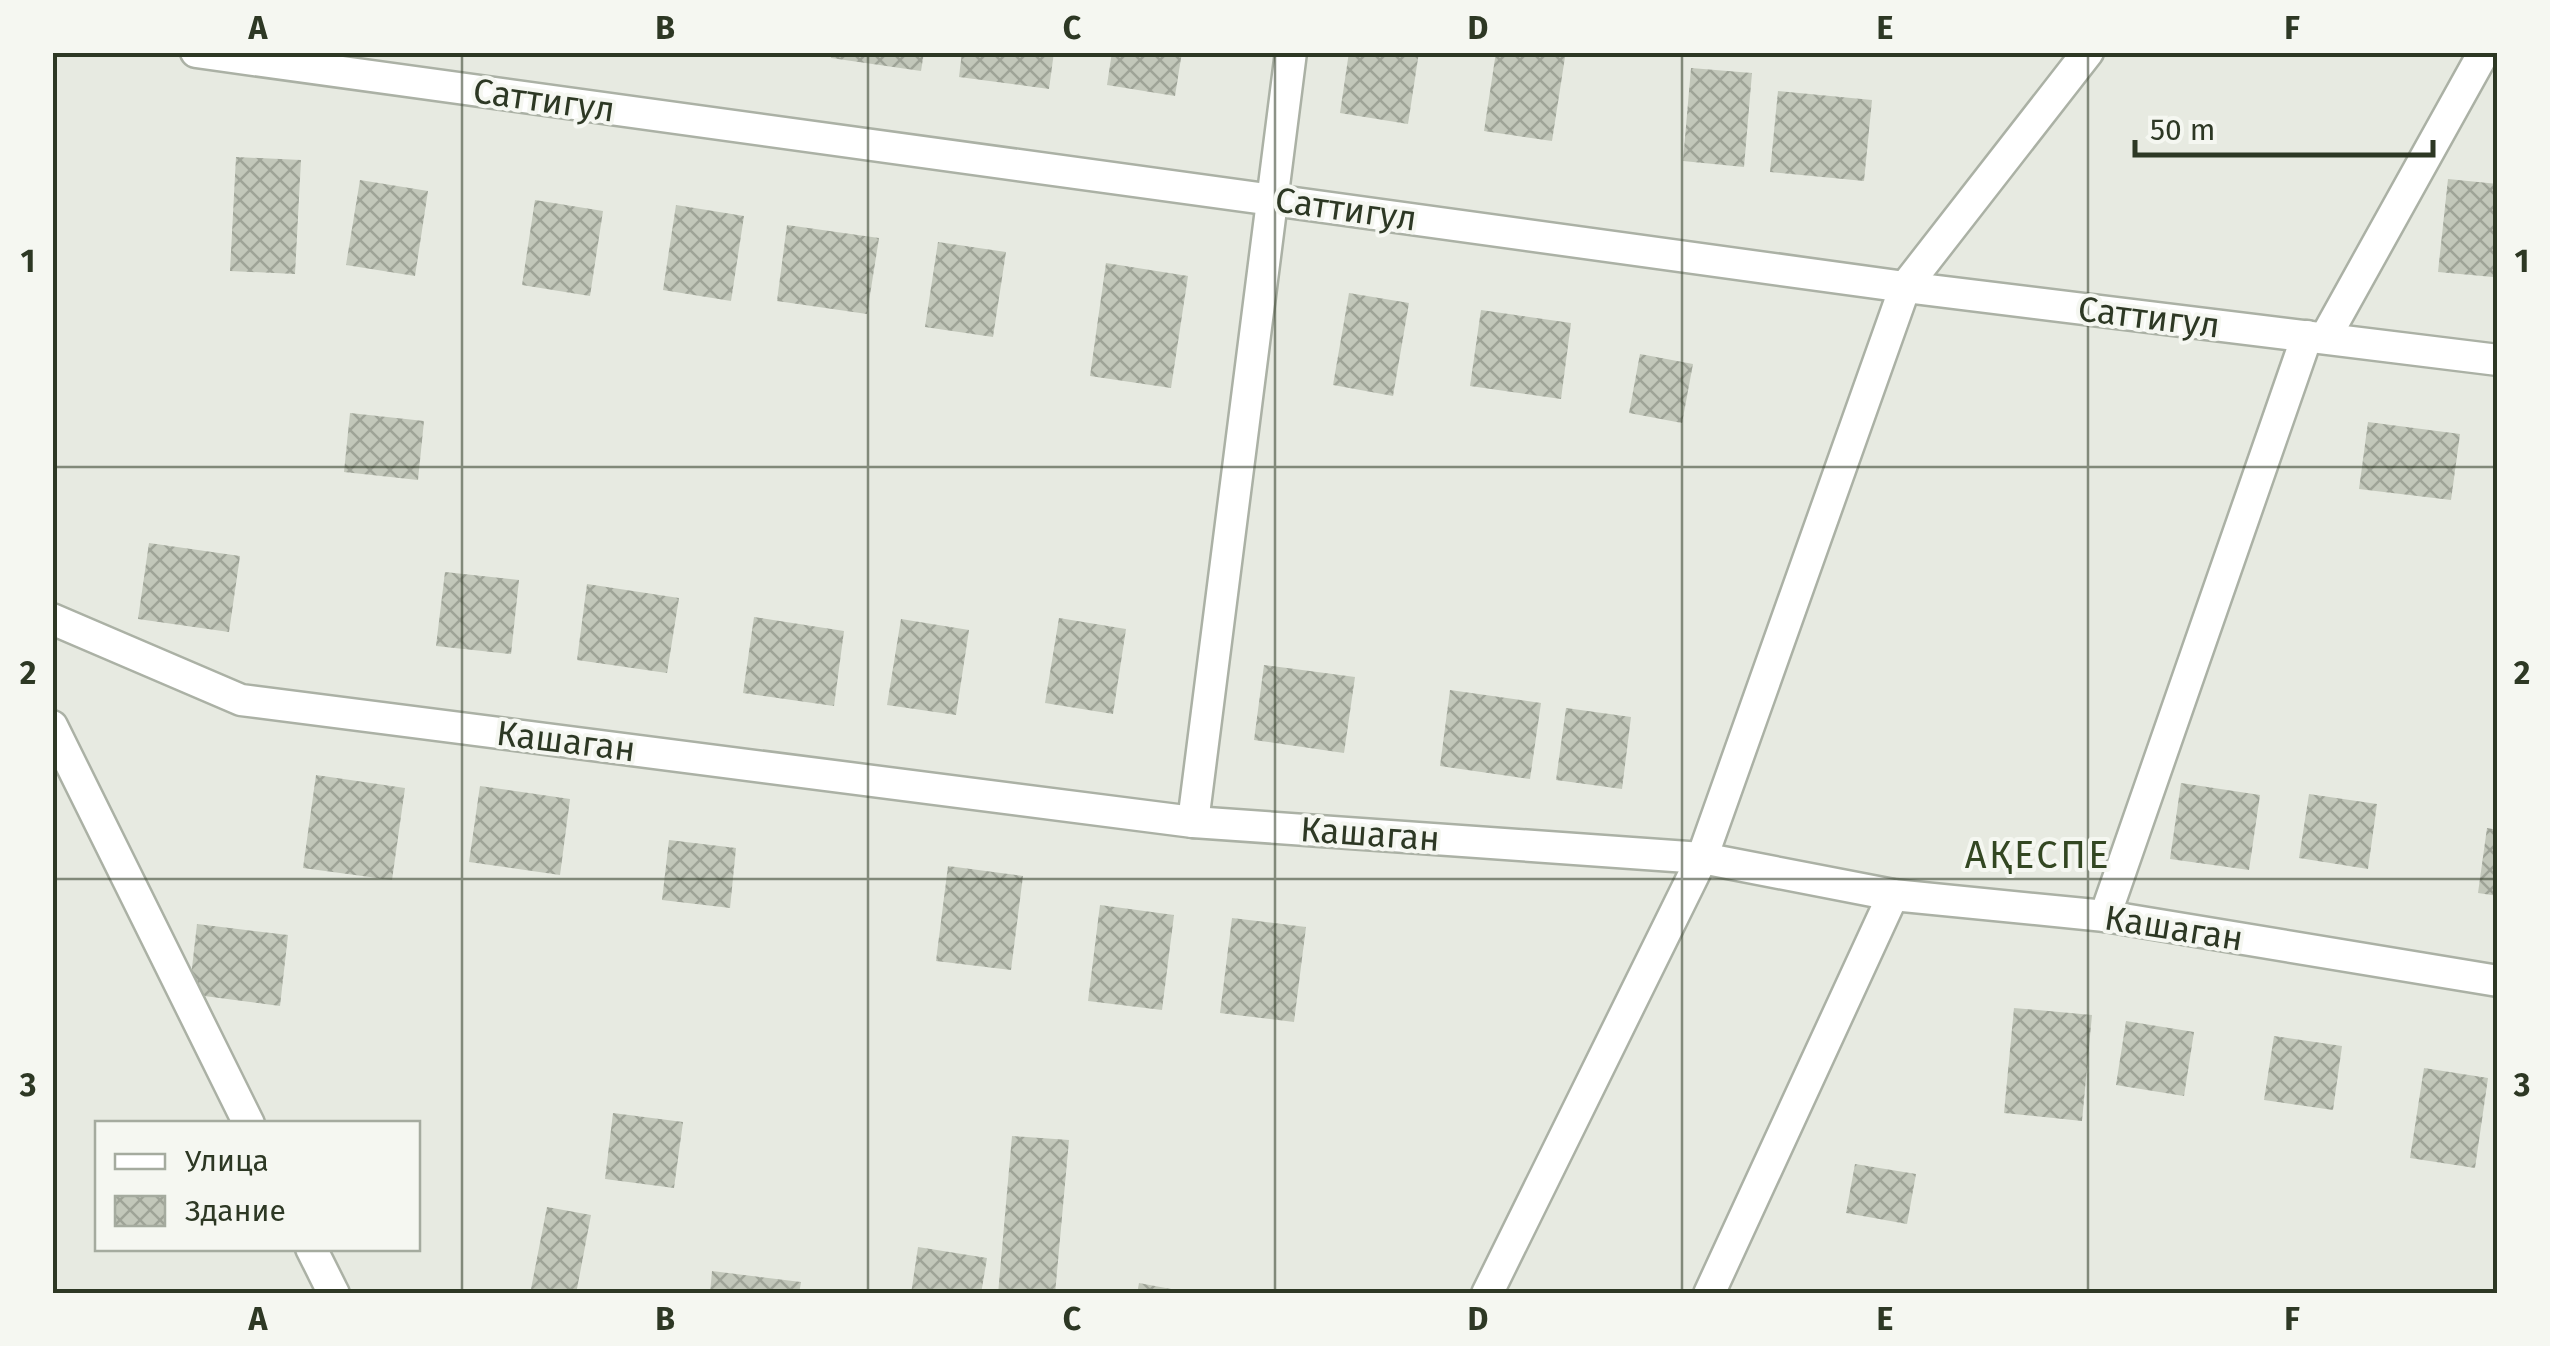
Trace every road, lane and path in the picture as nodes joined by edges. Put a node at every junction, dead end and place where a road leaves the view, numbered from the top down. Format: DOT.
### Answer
graph roads {
  1 [pos="196,52"];
  2 [pos="1291,52"];
  3 [pos="2088,52"];
  4 [pos="2484,52"];
  5 [pos="1272,199"];
  6 [pos="1905,287"];
  7 [pos="2316,337"];
  8 [pos="2498,360"];
  9 [pos="52,619"];
  10 [pos="52,726"];
  11 [pos="1193,822"];
  12 [pos="1702,858"];
  13 [pos="1893,895"];
  14 [pos="2105,916"];
  15 [pos="2498,980"];
  16 [pos="249,1121"];
  17 [pos="313,1251"];
  18 [pos="334,1294"];
  19 [pos="1487,1294"];
  20 [pos="1709,1294"];
  1 -- 5 [label="street, Саттигул"];
  2 -- 5 [label="street"];
  3 -- 6 [label="street"];
  4 -- 7 [label="street"];
  5 -- 6 [label="street, Саттигул"];
  5 -- 11 [label="street"];
  6 -- 7 [label="street, Саттигул"];
  6 -- 12 [label="street"];
  7 -- 8 [label="street, Саттигул"];
  7 -- 14 [label="street"];
  9 -- 11 [label="street, Кашаган"];
  10 -- 16 [label="street"];
  11 -- 12 [label="street, Кашаган"];
  12 -- 13 [label="street, Кашаган"];
  12 -- 19 [label="street"];
  13 -- 14 [label="street, Кашаган"];
  13 -- 20 [label="street"];
  14 -- 15 [label="street, Кашаган"];
  17 -- 18 [label="street"];
}
